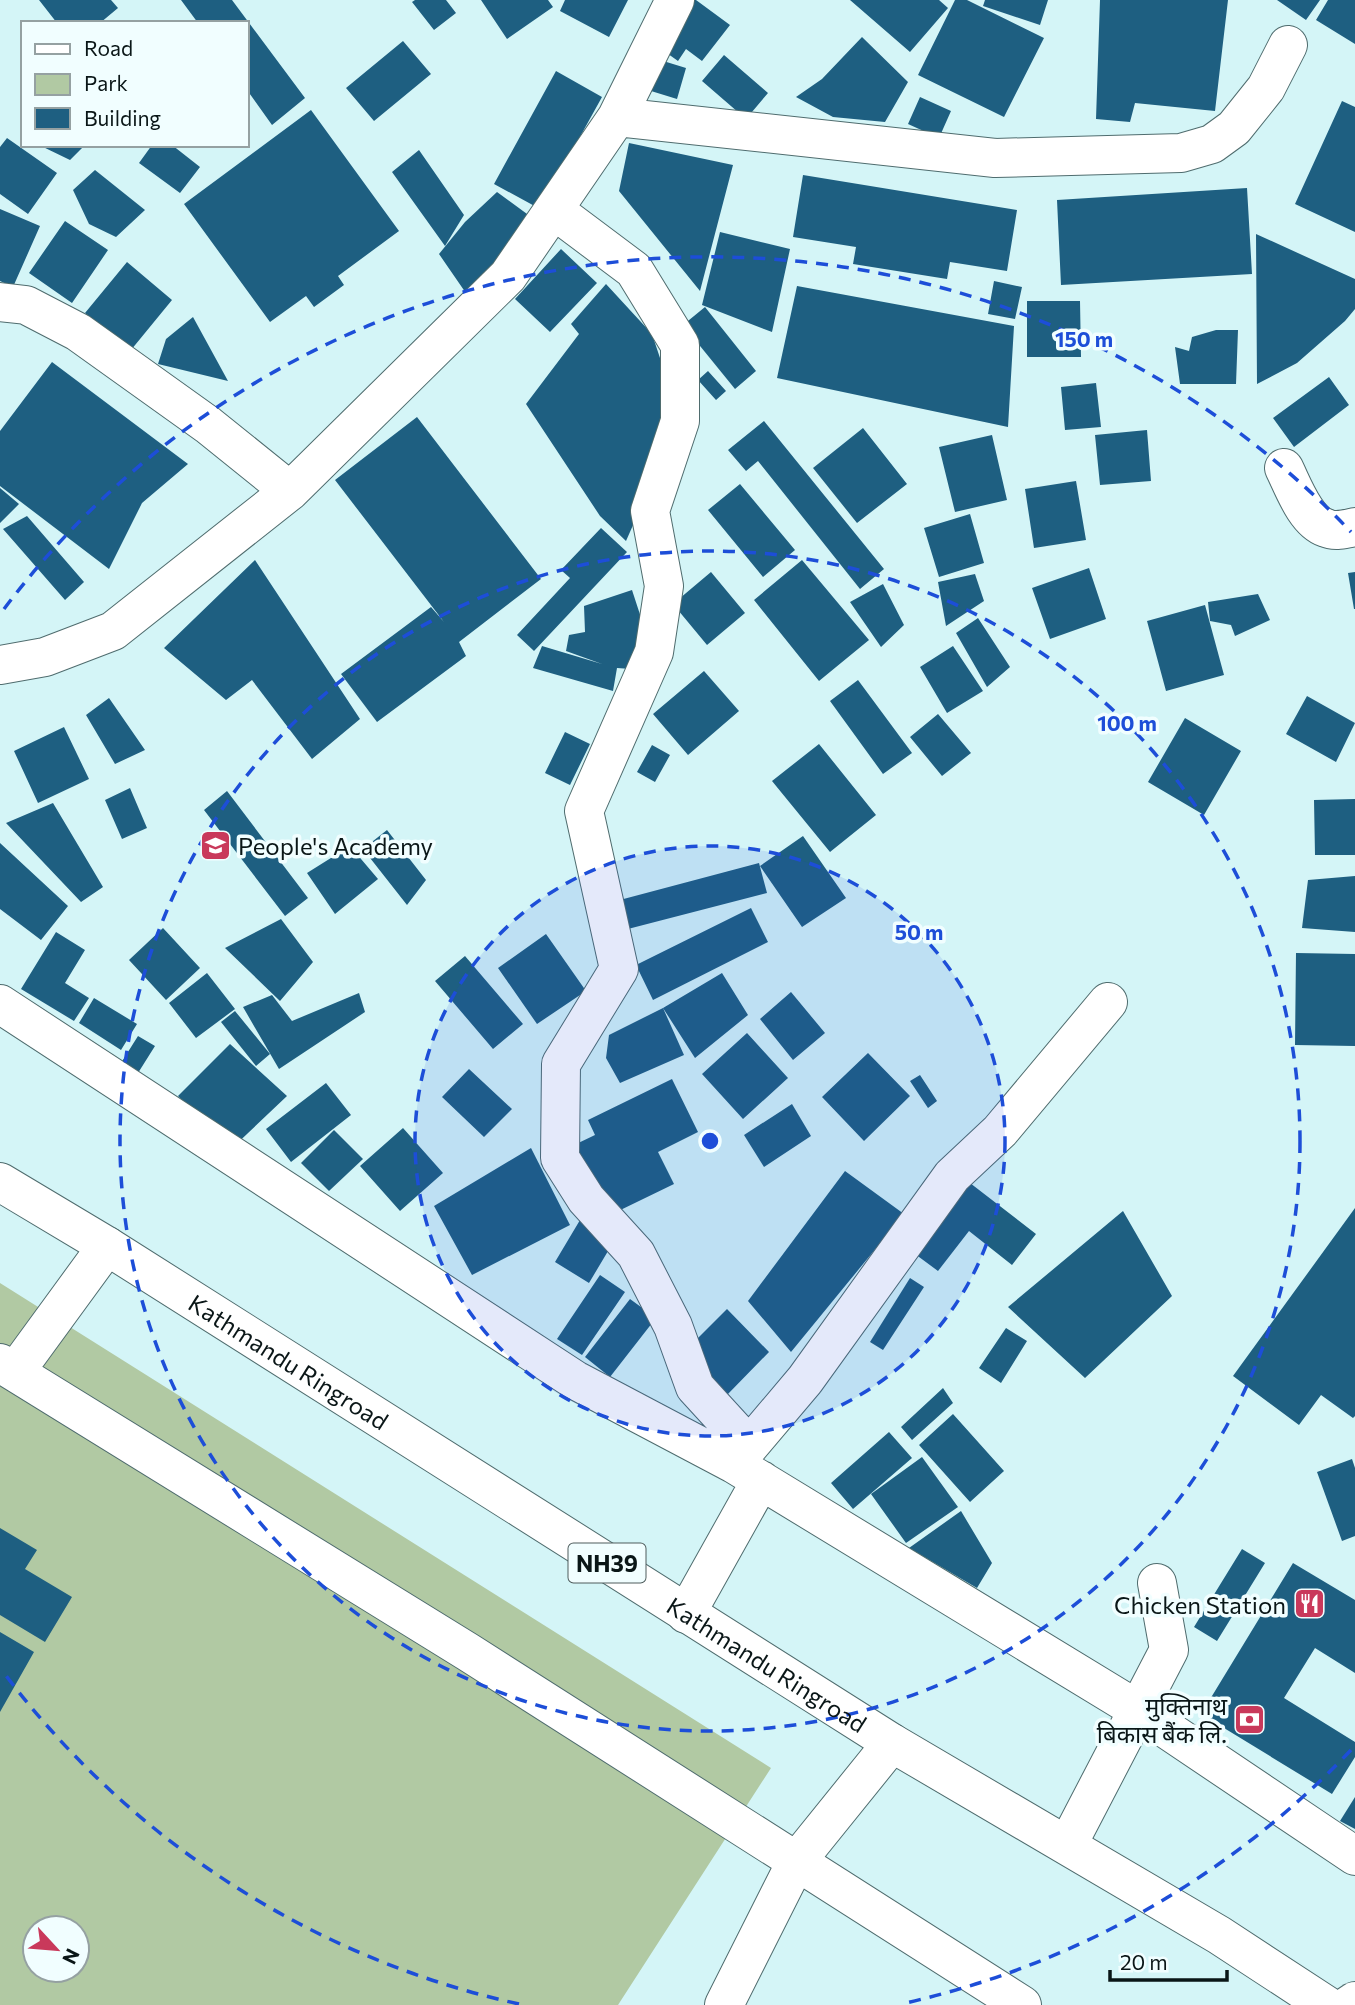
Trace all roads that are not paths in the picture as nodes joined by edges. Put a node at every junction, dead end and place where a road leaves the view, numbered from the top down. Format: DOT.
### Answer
graph roads {
  1 [pos="675,0"];
  2 [pos="1288,45"];
  3 [pos="617,117"];
  4 [pos="554,210"];
  5 [pos="0,302"];
  6 [pos="1284,468"];
  7 [pos="290,491"];
  8 [pos="1355,527"];
  9 [pos="0,665"];
  10 [pos="1108,1002"];
  11 [pos="0,1004"];
  12 [pos="0,1182"];
  13 [pos="107,1246"];
  14 [pos="7,1367"];
  15 [pos="748,1463"];
  16 [pos="1157,1583"];
  17 [pos="686,1614"];
  18 [pos="1138,1710"];
  19 [pos="892,1743"];
  20 [pos="1068,1844"];
  21 [pos="1355,1856"];
  22 [pos="796,1862"];
  23 [pos="1355,2001"];
  24 [pos="723,2005"];
  25 [pos="1022,2005"];
  26 [pos="1326,2005"];
  27 [pos="1349,2005"];
  1 -- 3 [label="main road"];
  2 -- 3 [label="main road"];
  3 -- 4 [label="main road"];
  4 -- 7 [label="main road"];
  4 -- 15 [label="main road"];
  5 -- 7 [label="main road"];
  6 -- 8 [label="main road"];
  7 -- 9 [label="main road"];
  10 -- 15 [label="main road"];
  11 -- 15 [label="main road"];
  12 -- 13 [label="main road, Kathmandu Ringroad / NH39"];
  13 -- 14 [label="main road"];
  13 -- 17 [label="main road, Kathmandu Ringroad / NH39"];
  14 -- 22 [label="main road"];
  15 -- 17 [label="main road"];
  15 -- 18 [label="main road"];
  16 -- 18 [label="main road"];
  17 -- 19 [label="main road, Kathmandu Ringroad / NH39"];
  18 -- 20 [label="main road"];
  18 -- 21 [label="main road"];
  19 -- 20 [label="main road, Kathmandu Ringroad / NH39"];
  19 -- 22 [label="main road"];
  20 -- 26 [label="main road, Kathmandu Ringroad / NH39"];
  22 -- 24 [label="main road"];
  22 -- 25 [label="main road"];
  23 -- 27 [label="main road"];
}
